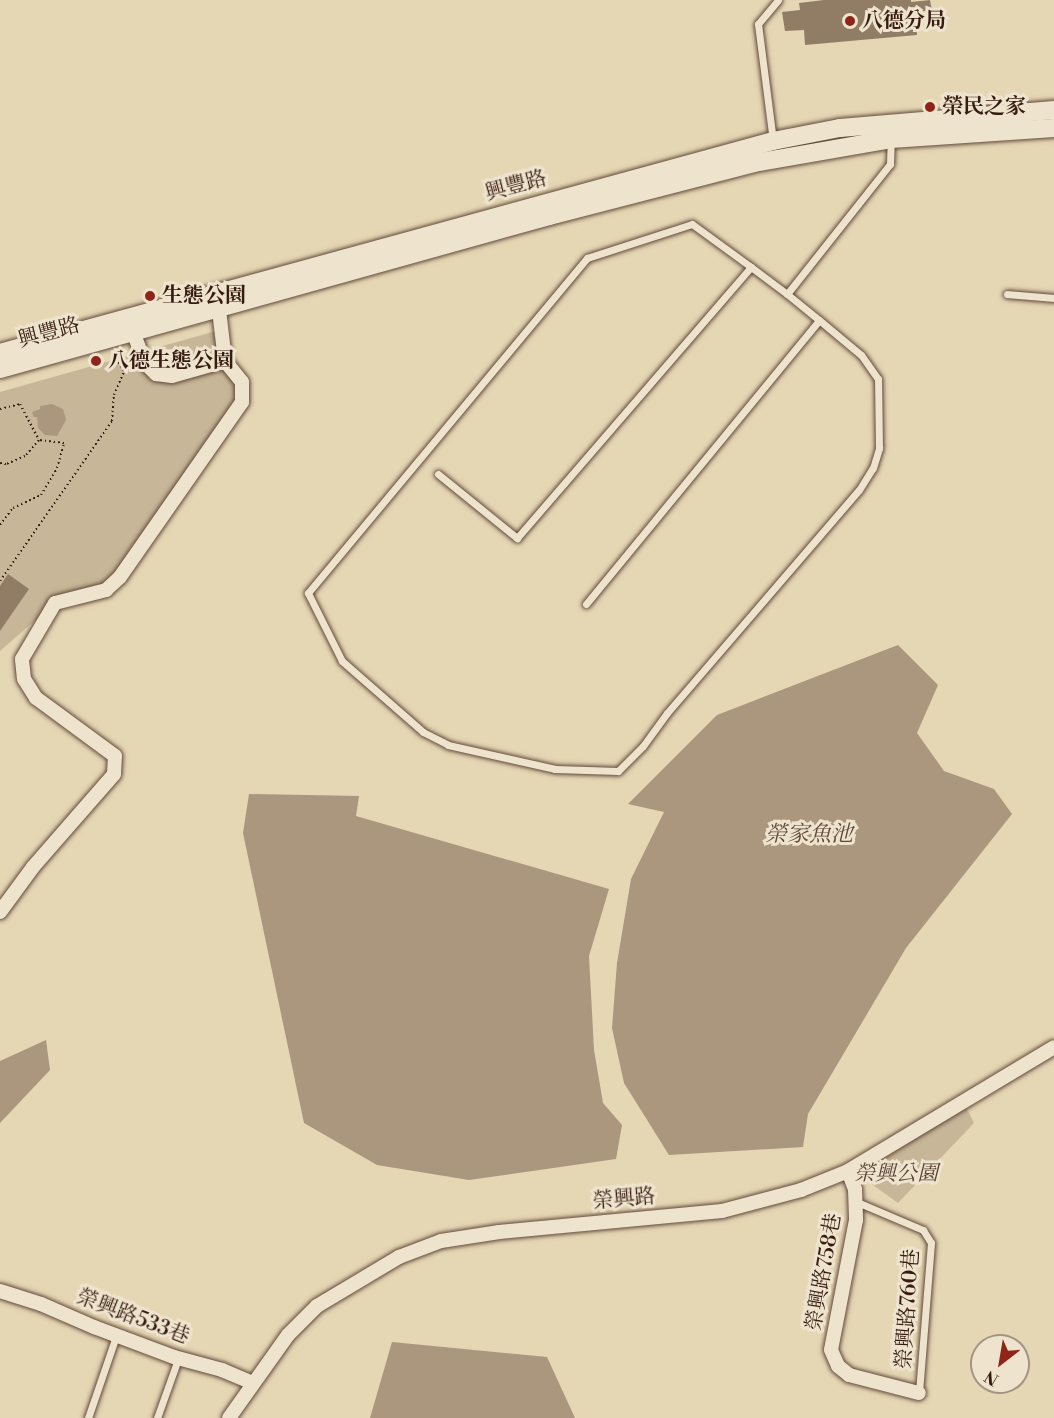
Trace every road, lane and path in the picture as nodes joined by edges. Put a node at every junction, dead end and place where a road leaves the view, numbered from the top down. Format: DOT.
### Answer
graph roads {
  1 [pos="778,0"];
  2 [pos="1054,110"];
  3 [pos="1054,128"];
  4 [pos="891,131"];
  5 [pos="773,141"];
  6 [pos="751,267"];
  7 [pos="787,294"];
  8 [pos="1007,294"];
  9 [pos="1054,298"];
  10 [pos="218,300"];
  11 [pos="819,320"];
  12 [pos="131,325"];
  13 [pos="111,350"];
  14 [pos="0,352"];
  15 [pos="225,361"];
  16 [pos="0,369"];
  17 [pos="0,409"];
  18 [pos="39,440"];
  19 [pos="0,464"];
  20 [pos="438,474"];
  21 [pos="0,525"];
  22 [pos="0,582"];
  23 [pos="585,604"];
  24 [pos="0,912"];
  25 [pos="1054,1047"];
  26 [pos="848,1171"];
  27 [pos="857,1202"];
  28 [pos="0,1291"];
  29 [pos="116,1336"];
  30 [pos="178,1359"];
  31 [pos="252,1383"];
  32 [pos="919,1393"];
  33 [pos="88,1418"];
  34 [pos="157,1418"];
  35 [pos="229,1418"];
  1 -- 5 [label="lane"];
  2 -- 4 [label="main road, 興豐路"];
  3 -- 4 [label="main road, 興豐路"];
  4 -- 5 [label="main road, 興豐路"];
  4 -- 7 [label="lane"];
  4 -- 10 [label="main road, 興豐路"];
  5 -- 10 [label="main road, 興豐路"];
  6 -- 7 [label="lane"];
  6 -- 11 [label="lane"];
  6 -- 20 [label="lane"];
  7 -- 11 [label="lane"];
  8 -- 9 [label="lane"];
  10 -- 12 [label="main road, 興豐路"];
  10 -- 15 [label="street"];
  11 -- 23 [label="lane"];
  12 -- 14 [label="main road, 興豐路"];
  12 -- 15 [label="street"];
  12 -- 16 [label="main road, 興豐路"];
  13 -- 22 [label="path"];
  15 -- 24 [label="street"];
  17 -- 18 [label="path"];
  18 -- 19 [label="path"];
  18 -- 21 [label="path"];
  25 -- 26 [label="street, 榮興路"];
  26 -- 27 [label="street, 榮興路758巷"];
  26 -- 31 [label="street, 榮興路"];
  27 -- 32 [label="lane, 榮興路760巷"];
  27 -- 32 [label="street, 榮興路758巷"];
  28 -- 29 [label="street, 榮興路533巷"];
  29 -- 30 [label="street, 榮興路533巷"];
  29 -- 33 [label="lane"];
  30 -- 31 [label="street, 榮興路533巷"];
  30 -- 34 [label="lane"];
  31 -- 35 [label="street, 榮興路"];
}
